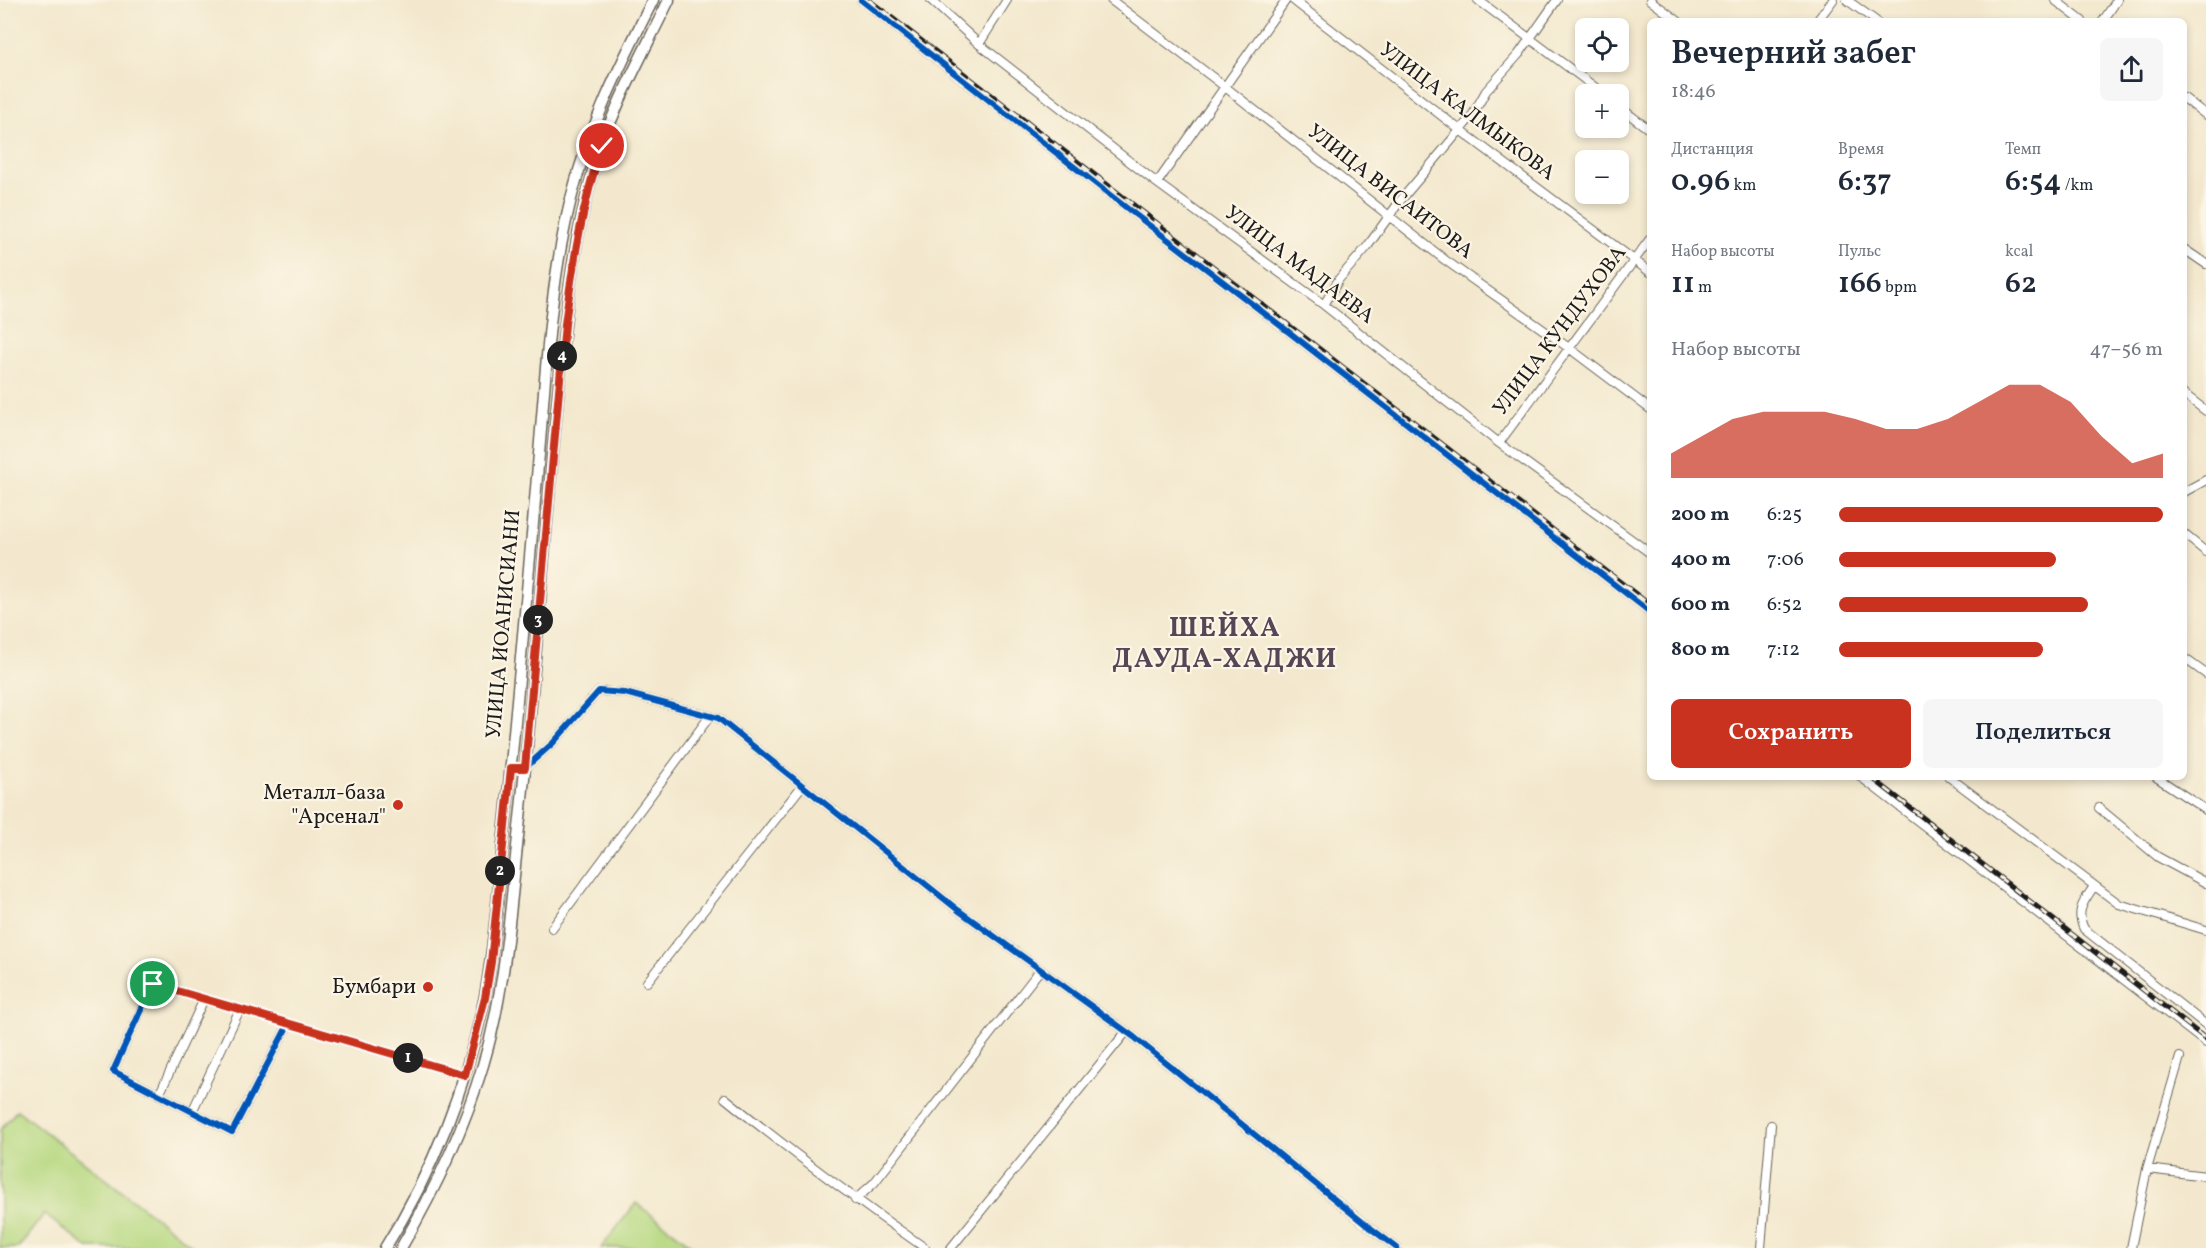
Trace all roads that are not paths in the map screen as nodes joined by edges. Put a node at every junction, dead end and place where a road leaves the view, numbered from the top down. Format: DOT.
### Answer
graph roads {
  1 [pos="653,0"];
  2 [pos="669,0"];
  3 [pos="861,0"];
  4 [pos="930,0"];
  5 [pos="1007,0"];
  6 [pos="1111,0"];
  7 [pos="1286,0"];
  8 [pos="1293,0"];
  9 [pos="1478,0"];
  10 [pos="1557,0"];
  11 [pos="1650,0"];
  12 [pos="1833,0"];
  13 [pos="1847,0"];
  14 [pos="2055,0"];
  15 [pos="2117,0"];
  16 [pos="1674,18"];
  17 [pos="1819,18"];
  18 [pos="1872,18"];
  19 [pos="2078,18"];
  20 [pos="2105,18"];
  21 [pos="1529,38"];
  22 [pos="979,44"];
  23 [pos="1591,84"];
  24 [pos="1224,86"];
  25 [pos="2187,100"];
  26 [pos="1629,114"];
  27 [pos="2206,115"];
  28 [pos="1647,128"];
  29 [pos="1460,130"];
  30 [pos="1157,183"];
  31 [pos="1390,216"];
  32 [pos="1647,243"];
  33 [pos="2187,251"];
  34 [pos="1635,260"];
  35 [pos="2206,264"];
  36 [pos="1647,270"];
  37 [pos="1324,305"];
  38 [pos="1569,348"];
  39 [pos="2187,396"];
  40 [pos="2201,403"];
  41 [pos="1647,407"];
  42 [pos="2206,411"];
  43 [pos="1499,444"];
  44 [pos="2206,480"];
  45 [pos="2187,490"];
  46 [pos="2187,536"];
  47 [pos="1647,551"];
  48 [pos="2206,552"];
  49 [pos="1647,610"];
  50 [pos="2187,660"];
  51 [pos="2206,674"];
  52 [pos="710,716"];
  53 [pos="511,768"];
  54 [pos="525,768"];
  55 [pos="1865,780"];
  56 [pos="1953,780"];
  57 [pos="2161,780"];
  58 [pos="802,786"];
  59 [pos="2099,808"];
  60 [pos="2206,810"];
  61 [pos="2206,883"];
  62 [pos="2094,886"];
  63 [pos="552,928"];
  64 [pos="2206,930"];
  65 [pos="1040,970"];
  66 [pos="647,982"];
  67 [pos="204,999"];
  68 [pos="240,1009"];
  69 [pos="289,1023"];
  70 [pos="2206,1025"];
  71 [pos="1126,1032"];
  72 [pos="2206,1043"];
  73 [pos="2180,1057"];
  74 [pos="465,1075"];
  75 [pos="159,1095"];
  76 [pos="725,1098"];
  77 [pos="192,1112"];
  78 [pos="1771,1125"];
  79 [pos="2147,1169"];
  80 [pos="2206,1176"];
  81 [pos="855,1200"];
  82 [pos="385,1248"];
  83 [pos="401,1248"];
  84 [pos="925,1248"];
  85 [pos="951,1248"];
  86 [pos="1397,1248"];
  87 [pos="1761,1248"];
  88 [pos="2131,1248"];
  1 -- 53 [label="main road, УЛИЦА ИОАНИСИАНИ"];
  2 -- 54 [label="main road"];
  3 -- 49 [label="street"];
  4 -- 22 [label="street, УЛИЦА МАДАЕВА"];
  5 -- 22 [label="street"];
  6 -- 24 [label="street, УЛИЦА ВИСАИТОВА"];
  7 -- 24 [label="street"];
  8 -- 29 [label="street, УЛИЦА КАЛМЫКОВА"];
  9 -- 21 [label="street"];
  10 -- 21 [label="street"];
  11 -- 16 [label="street"];
  12 -- 17 [label="street"];
  13 -- 18 [label="street"];
  14 -- 19 [label="street"];
  15 -- 20 [label="street"];
  21 -- 23 [label="street"];
  21 -- 29 [label="street"];
  22 -- 30 [label="street, УЛИЦА МАДАЕВА"];
  24 -- 30 [label="street"];
  24 -- 31 [label="street, УЛИЦА ВИСАИТОВА"];
  25 -- 27 [label="street"];
  26 -- 28 [label="street"];
  29 -- 31 [label="street"];
  29 -- 34 [label="street, УЛИЦА КАЛМЫКОВА"];
  30 -- 37 [label="street, УЛИЦА МАДАЕВА"];
  31 -- 37 [label="street"];
  31 -- 38 [label="street, УЛИЦА ВИСАИТОВА"];
  32 -- 34 [label="street, УЛИЦА КУНДУХОВА"];
  33 -- 35 [label="street"];
  34 -- 36 [label="street, УЛИЦА КАЛМЫКОВА"];
  34 -- 38 [label="street, УЛИЦА КУНДУХОВА"];
  37 -- 43 [label="street, УЛИЦА МАДАЕВА"];
  38 -- 41 [label="street, УЛИЦА ВИСАИТОВА"];
  38 -- 43 [label="street, УЛИЦА КУНДУХОВА"];
  39 -- 40 [label="street"];
  40 -- 42 [label="street"];
  43 -- 47 [label="street, УЛИЦА МАДАЕВА"];
  44 -- 45 [label="street"];
  46 -- 48 [label="street"];
  50 -- 51 [label="street"];
  52 -- 54 [label="street"];
  52 -- 58 [label="street"];
  52 -- 63 [label="street"];
  53 -- 54 [label="street"];
  53 -- 74 [label="main road, УЛИЦА ИОАНИСИАНИ"];
  54 -- 83 [label="main road"];
  55 -- 72 [label="street"];
  56 -- 62 [label="street"];
  57 -- 60 [label="street"];
  58 -- 65 [label="street"];
  58 -- 66 [label="street"];
  59 -- 61 [label="street"];
  62 -- 64 [label="street"];
  62 -- 70 [label="street"];
  65 -- 71 [label="street"];
  65 -- 81 [label="street"];
  67 -- 68 [label="street"];
  67 -- 75 [label="street"];
  67 -- 75 [label="street"];
  68 -- 69 [label="street"];
  68 -- 77 [label="street"];
  69 -- 74 [label="street"];
  69 -- 77 [label="street"];
  71 -- 85 [label="street"];
  71 -- 86 [label="street"];
  73 -- 79 [label="street"];
  74 -- 82 [label="main road, УЛИЦА ИОАНИСИАНИ"];
  75 -- 77 [label="street"];
  76 -- 81 [label="street"];
  78 -- 87 [label="street"];
  79 -- 80 [label="street"];
  79 -- 88 [label="street"];
  81 -- 84 [label="street"];
}
